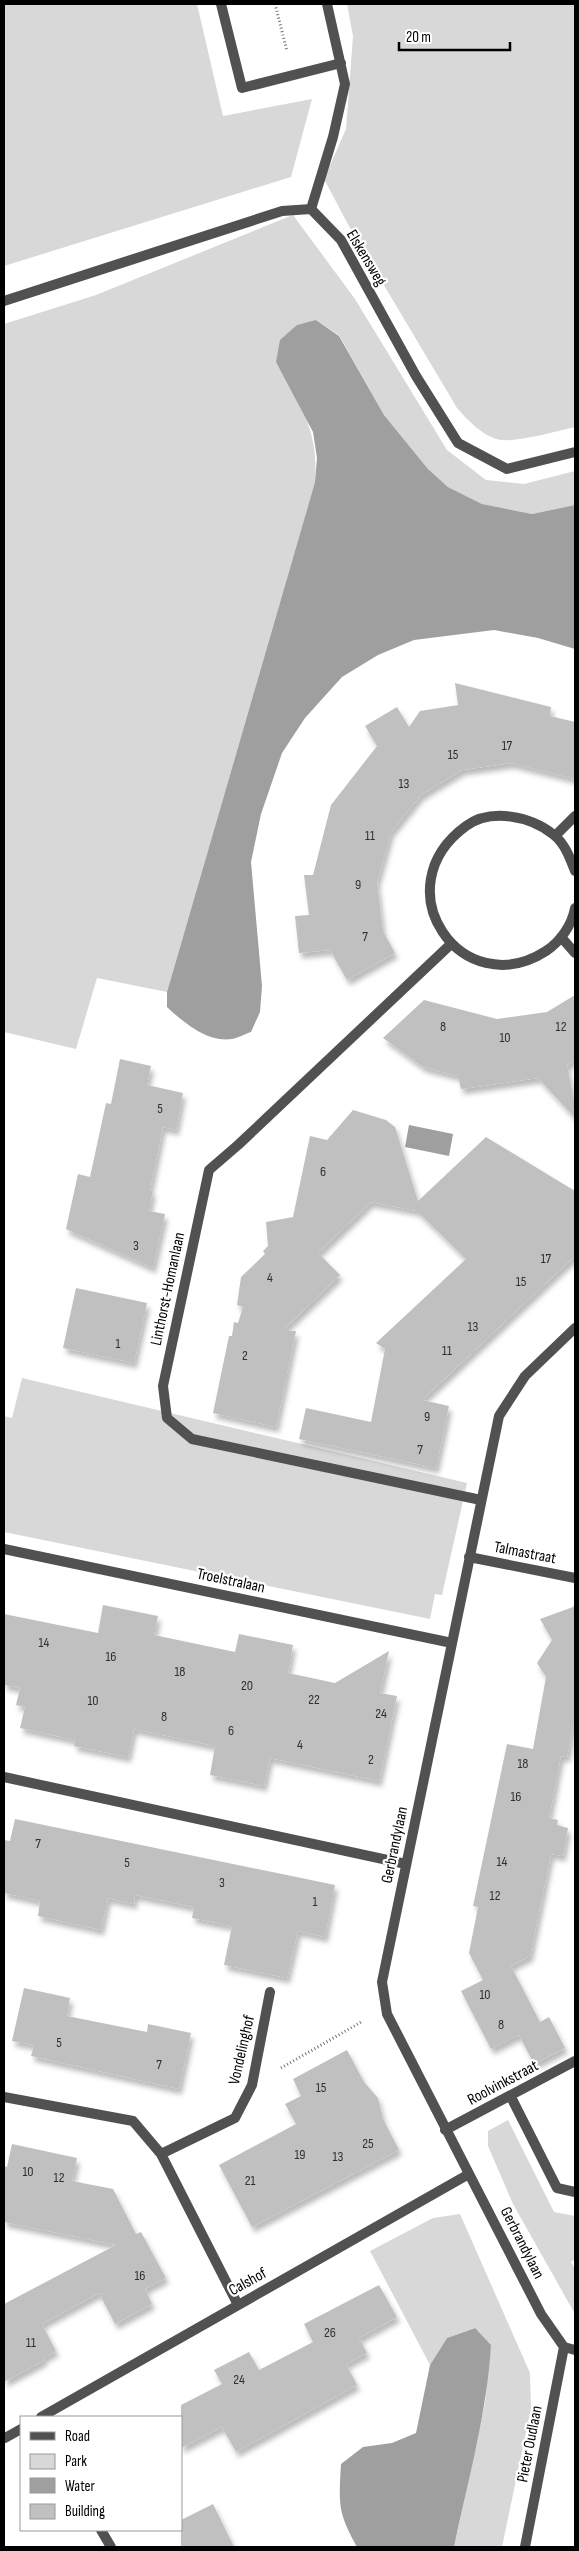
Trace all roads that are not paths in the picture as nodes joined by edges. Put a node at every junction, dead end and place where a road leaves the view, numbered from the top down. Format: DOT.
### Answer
graph roads {
  1 [pos="221,4"];
  2 [pos="327,4"];
  3 [pos="341,63"];
  4 [pos="311,210"];
  5 [pos="4,301"];
  6 [pos="575,452"];
  7 [pos="575,816"];
  8 [pos="555,836"];
  9 [pos="575,871"];
  10 [pos="575,908"];
  11 [pos="561,937"];
  12 [pos="451,944"];
  13 [pos="575,953"];
  14 [pos="575,1328"];
  15 [pos="481,1500"];
  16 [pos="4,1548"];
  17 [pos="469,1557"];
  18 [pos="575,1578"];
  19 [pos="452,1643"];
  20 [pos="4,1777"];
  21 [pos="406,1864"];
  22 [pos="270,1992"];
  23 [pos="575,2061"];
  24 [pos="4,2097"];
  25 [pos="511,2097"];
  26 [pos="445,2130"];
  27 [pos="161,2154"];
  28 [pos="470,2174"];
  29 [pos="575,2192"];
  30 [pos="238,2305"];
  31 [pos="564,2347"];
  32 [pos="575,2350"];
  33 [pos="43,2416"];
  34 [pos="20,2430"];
  35 [pos="4,2438"];
  36 [pos="102,2531"];
  37 [pos="111,2547"];
  38 [pos="525,2547"];
  1 -- 3 [label="street"];
  2 -- 3 [label="street"];
  3 -- 4 [label="street"];
  4 -- 5 [label="street"];
  4 -- 6 [label="street, Elskensweg"];
  7 -- 8 [label="street"];
  8 -- 9 [label="street"];
  8 -- 12 [label="street"];
  10 -- 11 [label="street"];
  11 -- 12 [label="street"];
  11 -- 13 [label="street"];
  12 -- 15 [label="street, Linthorst-Homanlaan"];
  14 -- 15 [label="street, Gerbrandylaan"];
  15 -- 17 [label="street, Gerbrandylaan"];
  16 -- 19 [label="street, Troelstralaan"];
  17 -- 18 [label="street, Talmastraat"];
  17 -- 19 [label="street, Gerbrandylaan"];
  19 -- 21 [label="street, Gerbrandylaan"];
  20 -- 21 [label="street"];
  21 -- 26 [label="street, Gerbrandylaan"];
  22 -- 27 [label="street, Vondelinghof"];
  23 -- 25 [label="street, Roolvinkstraat"];
  24 -- 27 [label="street"];
  25 -- 26 [label="street, Roolvinkstraat"];
  25 -- 29 [label="street"];
  26 -- 28 [label="street, Gerbrandylaan"];
  27 -- 30 [label="street"];
  28 -- 30 [label="street, Calshof"];
  28 -- 31 [label="street, Gerbrandylaan"];
  30 -- 33 [label="street, Calshof"];
  31 -- 32 [label="street"];
  31 -- 38 [label="street, Pieter Oudlaan"];
  34 -- 35 [label="street"];
  36 -- 37 [label="street"];
}
